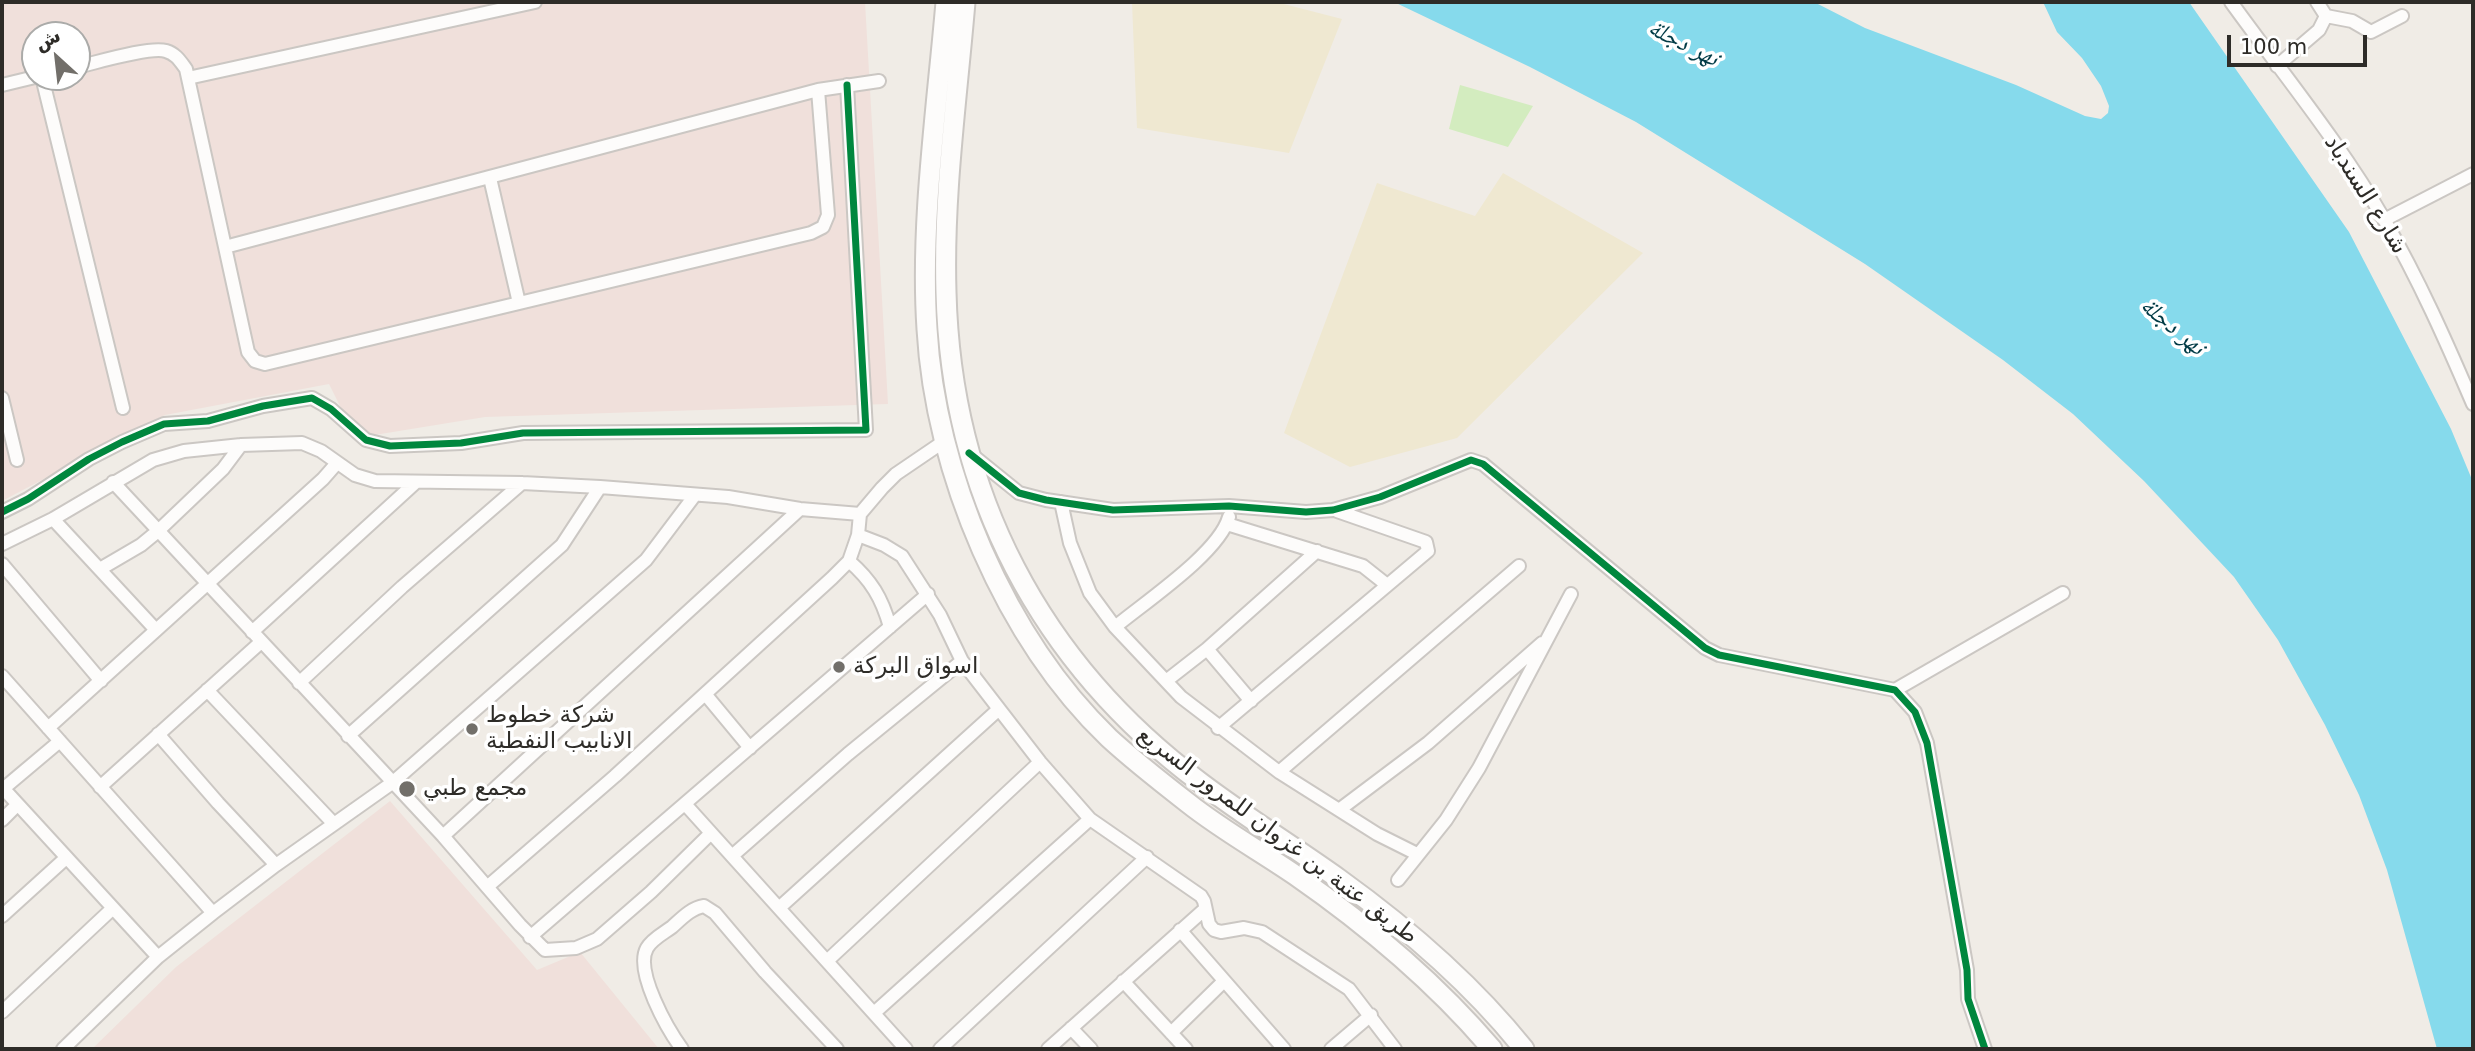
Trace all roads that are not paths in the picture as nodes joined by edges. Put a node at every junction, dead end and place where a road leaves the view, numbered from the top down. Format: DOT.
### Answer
graph roads {
  1 [pos="536,2"];
  2 [pos="946,2"];
  3 [pos="965,2"];
  4 [pos="2231,2"];
  5 [pos="2317,2"];
  6 [pos="2326,16"];
  7 [pos="2402,16"];
  8 [pos="91,64"];
  9 [pos="2277,66"];
  10 [pos="188,78"];
  11 [pos="21,80"];
  12 [pos="879,80"];
  13 [pos="2,85"];
  14 [pos="847,85"];
  15 [pos="818,90"];
  16 [pos="44,91"];
  17 [pos="2473,174"];
  18 [pos="490,178"];
  19 [pos="2384,219"];
  20 [pos="225,247"];
  21 [pos="519,303"];
  22 [pos="2,398"];
  23 [pos="2473,404"];
  24 [pos="123,408"];
  25 [pos="949,413"];
  26 [pos="946,440"];
  27 [pos="241,445"];
  28 [pos="969,453"];
  29 [pos="17,460"];
  30 [pos="337,463"];
  31 [pos="113,482"];
  32 [pos="415,483"];
  33 [pos="522,483"];
  34 [pos="600,487"];
  35 [pos="695,495"];
  36 [pos="1061,502"];
  37 [pos="1229,506"];
  38 [pos="800,509"];
  39 [pos="1333,510"];
  40 [pos="2,512"];
  41 [pos="860,514"];
  42 [pos="53,519"];
  43 [pos="1227,524"];
  44 [pos="158,531"];
  45 [pos="858,535"];
  46 [pos="2,544"];
  47 [pos="1317,551"];
  48 [pos="849,561"];
  49 [pos="2,564"];
  50 [pos="1519,566"];
  51 [pos="100,569"];
  52 [pos="207,584"];
  53 [pos="1387,585"];
  54 [pos="2063,593"];
  55 [pos="928,594"];
  56 [pos="1571,594"];
  57 [pos="890,627"];
  58 [pos="1115,627"];
  59 [pos="156,630"];
  60 [pos="1550,635"];
  61 [pos="257,637"];
  62 [pos="1208,649"];
  63 [pos="962,661"];
  64 [pos="2,676"];
  65 [pos="100,681"];
  66 [pos="1166,681"];
  67 [pos="299,683"];
  68 [pos="207,690"];
  69 [pos="1895,690"];
  70 [pos="706,695"];
  71 [pos="1251,701"];
  72 [pos="999,709"];
  73 [pos="48,728"];
  74 [pos="1218,728"];
  75 [pos="158,734"];
  76 [pos="348,736"];
  77 [pos="60,741"];
  78 [pos="750,748"];
  79 [pos="1040,762"];
  80 [pos="1279,772"];
  81 [pos="392,783"];
  82 [pos="100,787"];
  83 [pos="3,788"];
  84 [pos="685,804"];
  85 [pos="17,805"];
  86 [pos="1339,810"];
  87 [pos="1090,819"];
  88 [pos="2,820"];
  89 [pos="334,824"];
  90 [pos="711,833"];
  91 [pos="443,836"];
  92 [pos="1417,854"];
  93 [pos="732,856"];
  94 [pos="66,858"];
  95 [pos="1147,858"];
  96 [pos="276,864"];
  97 [pos="1398,880"];
  98 [pos="487,887"];
  99 [pos="113,908"];
  100 [pos="779,908"];
  101 [pos="1205,909"];
  102 [pos="213,913"];
  103 [pos="2,916"];
  104 [pos="1180,930"];
  105 [pos="530,937"];
  106 [pos="159,957"];
  107 [pos="827,961"];
  108 [pos="1123,981"];
  109 [pos="1224,981"];
  110 [pos="2,1012"];
  111 [pos="874,1013"];
  112 [pos="1371,1015"];
  113 [pos="1071,1027"];
  114 [pos="1171,1033"];
  115 [pos="62,1049"];
  116 [pos="682,1049"];
  117 [pos="837,1049"];
  118 [pos="906,1049"];
  119 [pos="940,1049"];
  120 [pos="1048,1049"];
  121 [pos="1091,1049"];
  122 [pos="1186,1049"];
  123 [pos="1284,1049"];
  124 [pos="1331,1049"];
  125 [pos="1395,1049"];
  126 [pos="1492,1049"];
  127 [pos="1524,1049"];
  128 [pos="1985,1049"];
  1 -- 10 [label="street"];
  2 -- 25 [label="highway, طريق عتبة بن غزوان للمرور السريع"];
  3 -- 25 [label="highway, طريق عتبة بن غزوان للمرور السريع"];
  4 -- 9 [label="street, شارع السندباد"];
  5 -- 6 [label="street"];
  6 -- 7 [label="street"];
  6 -- 9 [label="street"];
  8 -- 10 [label="street"];
  9 -- 19 [label="street, شارع السندباد"];
  10 -- 20 [label="street"];
  11 -- 13 [label="street"];
  12 -- 14 [label="street"];
  14 -- 15 [label="street"];
  14 -- 40 [label="street"];
  15 -- 18 [label="street"];
  15 -- 21 [label="street"];
  16 -- 24 [label="street"];
  17 -- 19 [label="street"];
  18 -- 20 [label="street"];
  18 -- 21 [label="street"];
  19 -- 23 [label="street, شارع السندباد"];
  20 -- 21 [label="street"];
  22 -- 29 [label="street"];
  25 -- 26 [label="highway, طريق عتبة بن غزوان للمرور السريع"];
  25 -- 28 [label="highway, طريق عتبة بن غزوان للمرور السريع"];
  26 -- 41 [label="street"];
  26 -- 126 [label="highway, طريق عتبة بن غزوان للمرور السريع"];
  27 -- 30 [label="street"];
  27 -- 31 [label="street"];
  27 -- 44 [label="street"];
  28 -- 36 [label="street"];
  28 -- 127 [label="highway, طريق عتبة بن غزوان للمرور السريع"];
  30 -- 32 [label="street"];
  30 -- 52 [label="street"];
  31 -- 42 [label="street"];
  31 -- 44 [label="street"];
  32 -- 33 [label="street"];
  32 -- 61 [label="street"];
  33 -- 34 [label="street"];
  33 -- 67 [label="street"];
  34 -- 35 [label="street"];
  34 -- 76 [label="street"];
  35 -- 38 [label="street"];
  35 -- 81 [label="street"];
  36 -- 37 [label="street"];
  36 -- 58 [label="street"];
  37 -- 39 [label="street"];
  37 -- 43 [label="street"];
  38 -- 41 [label="street"];
  38 -- 91 [label="street"];
  39 -- 53 [label="street"];
  39 -- 69 [label="street"];
  41 -- 45 [label="street"];
  42 -- 46 [label="street"];
  42 -- 51 [label="street"];
  43 -- 47 [label="street"];
  43 -- 58 [label="street"];
  44 -- 51 [label="street"];
  44 -- 52 [label="street"];
  45 -- 48 [label="street"];
  45 -- 55 [label="street"];
  47 -- 53 [label="street"];
  47 -- 62 [label="street"];
  48 -- 57 [label="street"];
  48 -- 70 [label="street"];
  49 -- 65 [label="street"];
  50 -- 80 [label="street"];
  51 -- 59 [label="street"];
  52 -- 59 [label="street"];
  52 -- 61 [label="street"];
  53 -- 71 [label="street"];
  54 -- 69 [label="street"];
  55 -- 57 [label="street"];
  55 -- 63 [label="street"];
  56 -- 60 [label="street"];
  57 -- 78 [label="street"];
  58 -- 66 [label="street"];
  59 -- 65 [label="street"];
  60 -- 86 [label="street"];
  60 -- 92 [label="street"];
  61 -- 67 [label="street"];
  61 -- 68 [label="street"];
  62 -- 66 [label="street"];
  62 -- 71 [label="street"];
  63 -- 72 [label="street"];
  63 -- 93 [label="street"];
  64 -- 73 [label="street"];
  65 -- 73 [label="street"];
  66 -- 74 [label="street"];
  67 -- 76 [label="street"];
  68 -- 75 [label="street"];
  68 -- 89 [label="street"];
  69 -- 128 [label="street"];
  70 -- 78 [label="street"];
  70 -- 98 [label="street"];
  71 -- 74 [label="street"];
  72 -- 79 [label="street"];
  72 -- 100 [label="street"];
  73 -- 77 [label="street"];
  74 -- 80 [label="street"];
  75 -- 82 [label="street"];
  75 -- 96 [label="street"];
  76 -- 81 [label="street"];
  77 -- 82 [label="street"];
  77 -- 83 [label="street"];
  78 -- 84 [label="street"];
  79 -- 87 [label="street"];
  79 -- 107 [label="street"];
  80 -- 86 [label="street"];
  81 -- 89 [label="street"];
  81 -- 91 [label="street"];
  82 -- 102 [label="street"];
  83 -- 85 [label="street"];
  84 -- 90 [label="street"];
  84 -- 105 [label="street"];
  85 -- 88 [label="street"];
  85 -- 94 [label="street"];
  86 -- 92 [label="street"];
  87 -- 95 [label="street"];
  87 -- 111 [label="street"];
  89 -- 96 [label="street"];
  90 -- 93 [label="street"];
  90 -- 105 [label="street"];
  91 -- 98 [label="street"];
  92 -- 97 [label="street"];
  93 -- 100 [label="street"];
  94 -- 99 [label="street"];
  94 -- 103 [label="street"];
  95 -- 101 [label="street"];
  95 -- 119 [label="street"];
  96 -- 102 [label="street"];
  98 -- 105 [label="street"];
  99 -- 106 [label="street"];
  99 -- 110 [label="street"];
  100 -- 107 [label="street"];
  101 -- 104 [label="street"];
  101 -- 112 [label="street"];
  102 -- 106 [label="street"];
  104 -- 108 [label="street"];
  104 -- 109 [label="street"];
  106 -- 115 [label="street"];
  107 -- 111 [label="street"];
  108 -- 113 [label="street"];
  108 -- 114 [label="street"];
  109 -- 114 [label="street"];
  109 -- 123 [label="street"];
  111 -- 118 [label="street"];
  112 -- 124 [label="street"];
  112 -- 125 [label="street"];
  113 -- 120 [label="street"];
  113 -- 121 [label="street"];
  114 -- 122 [label="street"];
  116 -- 117 [label="street"];
}
